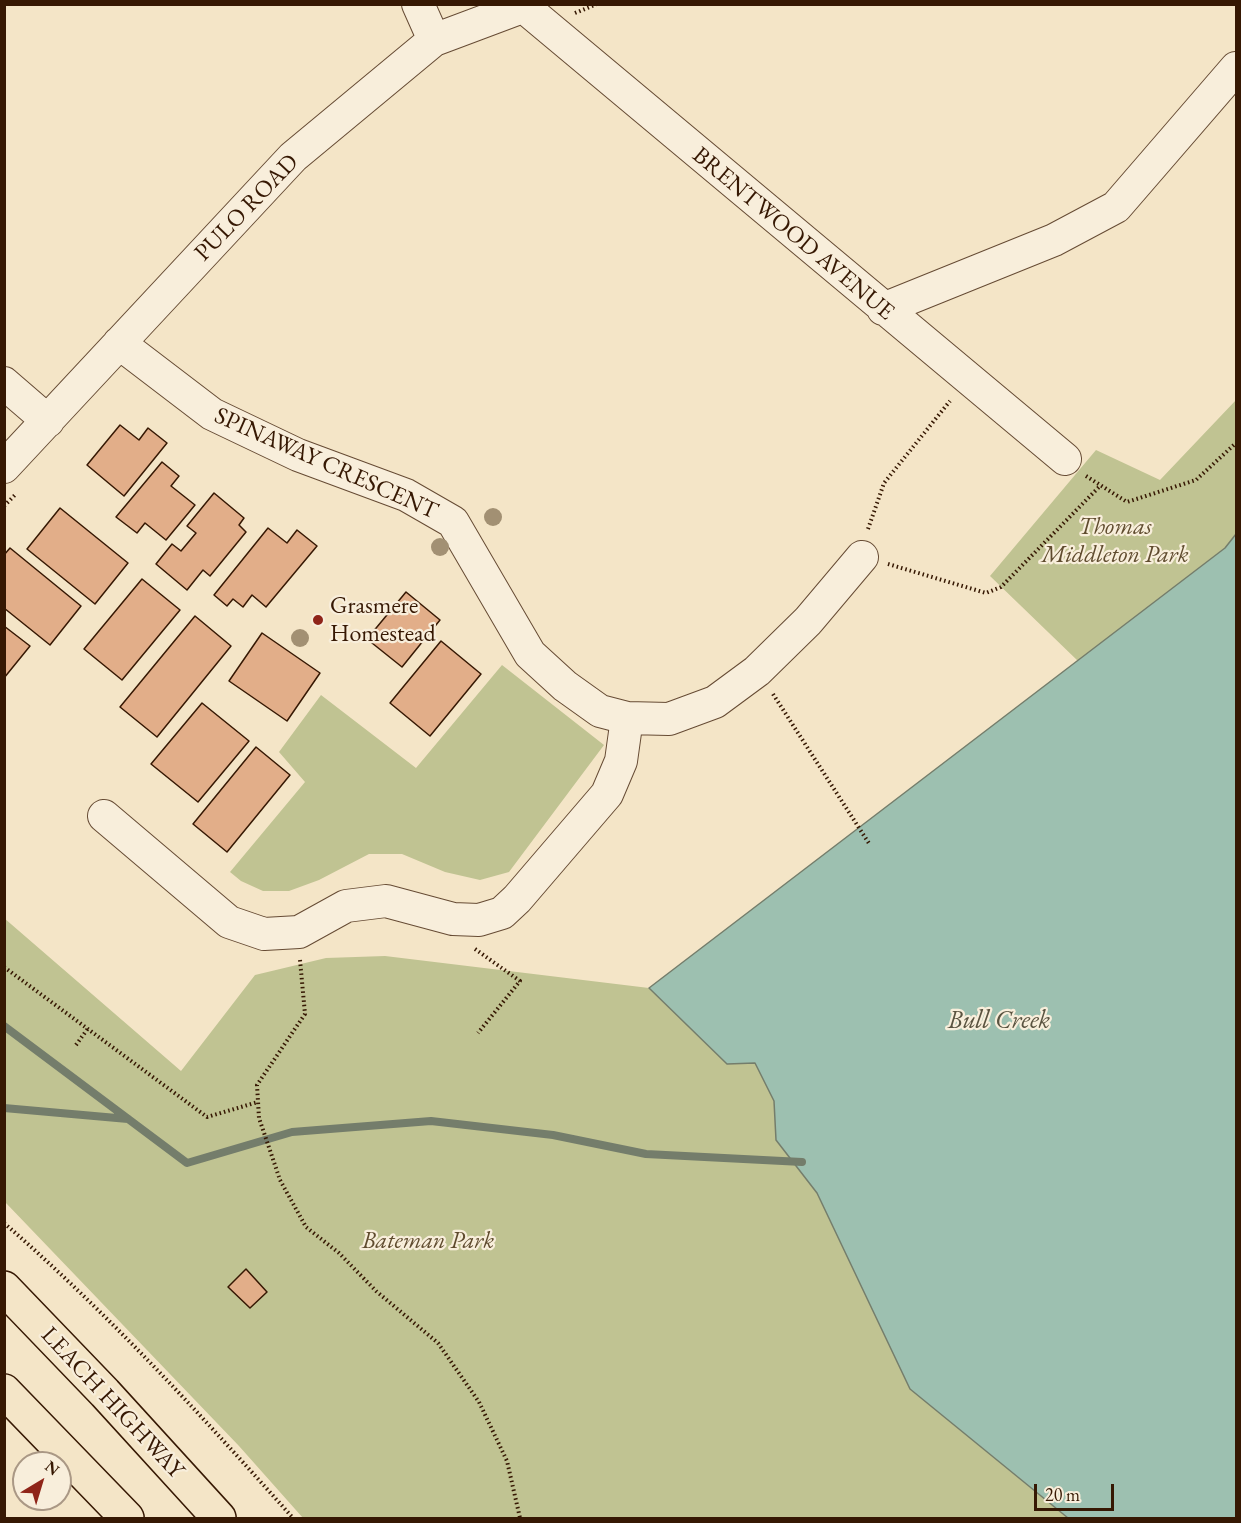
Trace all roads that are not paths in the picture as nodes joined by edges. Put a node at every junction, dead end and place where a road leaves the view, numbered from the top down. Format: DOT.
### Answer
graph roads {
  1 [pos="418,4"];
  2 [pos="532,12"];
  3 [pos="434,40"];
  4 [pos="1236,68"];
  5 [pos="883,309"];
  6 [pos="119,343"];
  7 [pos="4,383"];
  8 [pos="48,421"];
  9 [pos="1065,459"];
  10 [pos="12,479"];
  11 [pos="862,557"];
  12 [pos="627,718"];
  13 [pos="104,816"];
  14 [pos="4,1288"];
  15 [pos="4,1391"];
  16 [pos="127,1518"];
  17 [pos="219,1518"];
  1 -- 3 [label="street"];
  2 -- 3 [label="street, PULO ROAD"];
  2 -- 5 [label="street, BRENTWOOD AVENUE"];
  3 -- 6 [label="street, PULO ROAD"];
  4 -- 5 [label="street"];
  5 -- 9 [label="street, BRENTWOOD AVENUE"];
  6 -- 8 [label="street, PULO ROAD"];
  6 -- 12 [label="street, SPINAWAY CRESCENT"];
  7 -- 8 [label="street"];
  8 -- 10 [label="street, PULO ROAD"];
  11 -- 12 [label="street, SPINAWAY CRESCENT"];
  12 -- 13 [label="street"];
  14 -- 17 [label="highway, LEACH HIGHWAY"];
  15 -- 16 [label="highway"];
}
